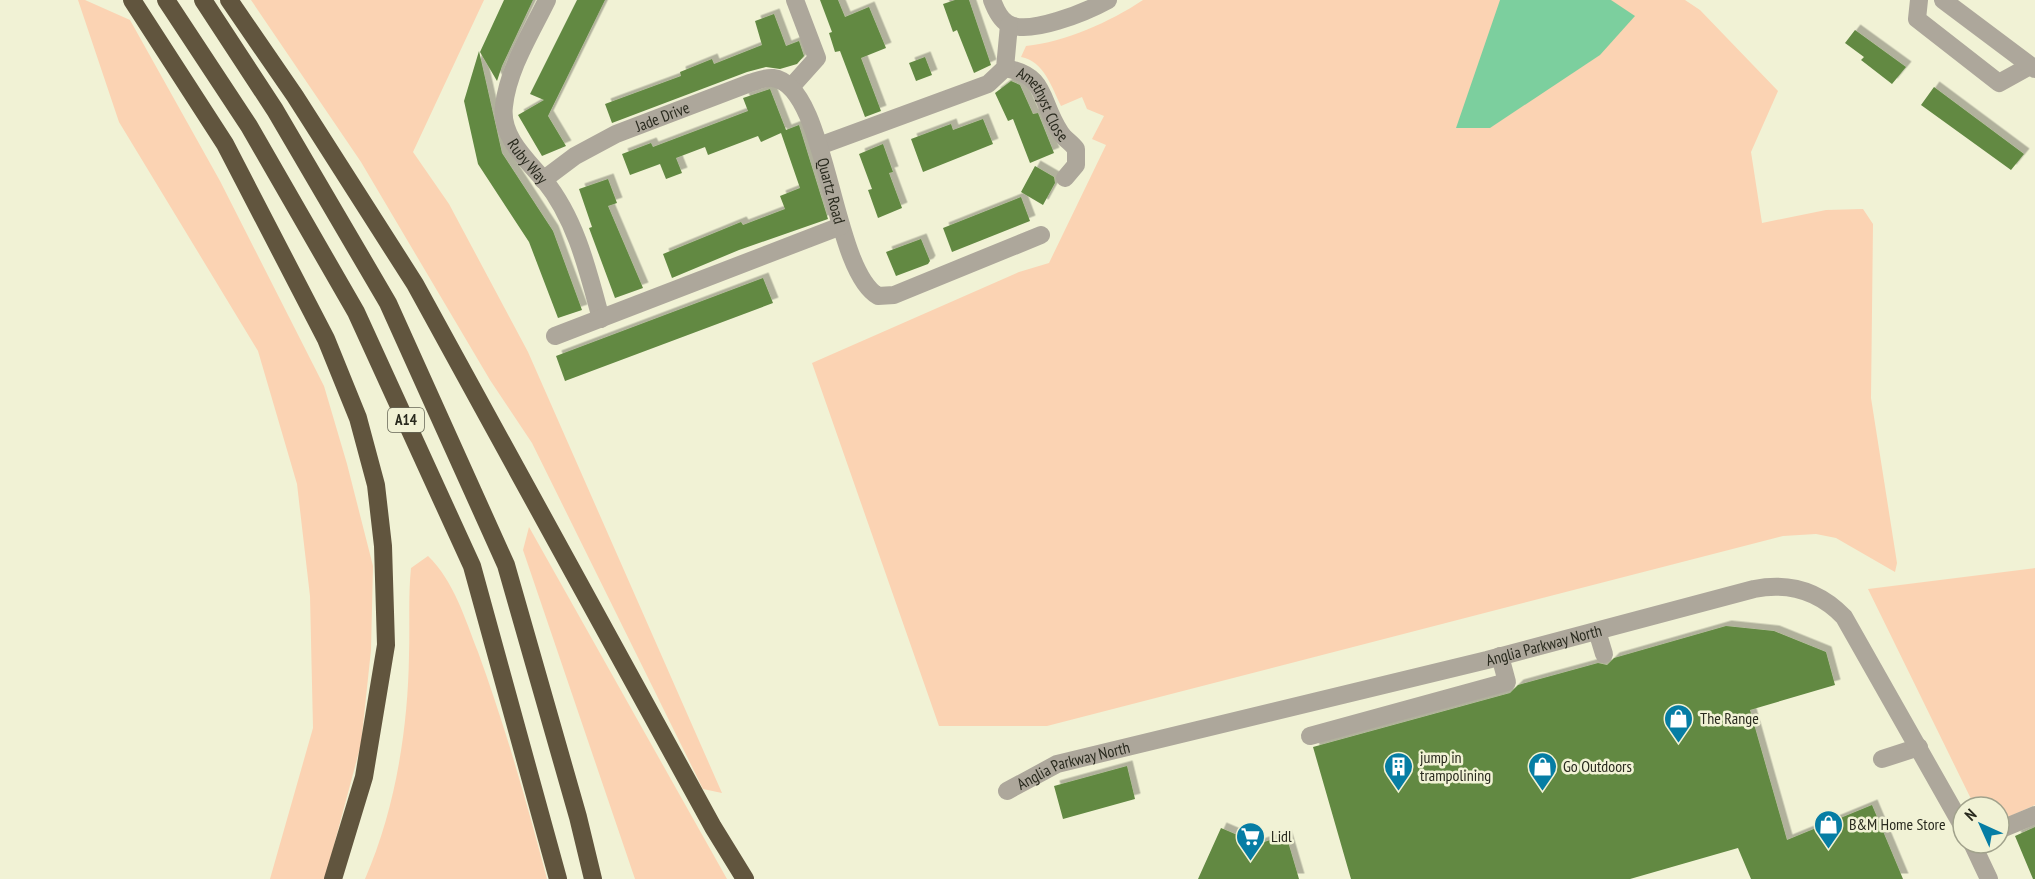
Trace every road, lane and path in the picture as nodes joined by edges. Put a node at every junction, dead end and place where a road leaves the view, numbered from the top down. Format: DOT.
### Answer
graph roads {
  1 [pos="132,0"];
  2 [pos="166,0"];
  3 [pos="203,0"];
  4 [pos="229,0"];
  5 [pos="547,0"];
  6 [pos="795,0"];
  7 [pos="992,0"];
  8 [pos="1108,0"];
  9 [pos="1919,0"];
  10 [pos="1944,0"];
  11 [pos="1009,25"];
  12 [pos="2033,67"];
  13 [pos="1005,68"];
  14 [pos="791,87"];
  15 [pos="819,146"];
  16 [pos="1065,178"];
  17 [pos="543,180"];
  18 [pos="841,226"];
  19 [pos="1041,235"];
  20 [pos="601,319"];
  21 [pos="555,336"];
  22 [pos="1597,631"];
  23 [pos="1604,654"];
  24 [pos="1500,656"];
  25 [pos="1310,736"];
  26 [pos="1919,747"];
  27 [pos="1882,759"];
  28 [pos="1007,790"];
  29 [pos="1951,805"];
  30 [pos="2035,815"];
  31 [pos="2011,825"];
  32 [pos="1978,855"];
  33 [pos="333,879"];
  34 [pos="558,879"];
  35 [pos="593,879"];
  36 [pos="745,879"];
  37 [pos="1989,879"];
  1 -- 33 [label="highway"];
  2 -- 34 [label="highway, A14"];
  3 -- 35 [label="highway, A14"];
  4 -- 36 [label="highway"];
  5 -- 17 [label="street, Ruby Way"];
  6 -- 14 [label="street"];
  7 -- 11 [label="street"];
  8 -- 11 [label="street"];
  9 -- 12 [label="street"];
  10 -- 12 [label="street"];
  11 -- 13 [label="street"];
  13 -- 15 [label="street, Quartz Road"];
  13 -- 16 [label="street, Amethyst Close"];
  14 -- 15 [label="street"];
  14 -- 17 [label="street, Jade Drive"];
  15 -- 18 [label="street, Quartz Road"];
  17 -- 20 [label="street, Ruby Way"];
  18 -- 19 [label="street, Quartz Road"];
  18 -- 20 [label="street"];
  20 -- 21 [label="street"];
  22 -- 23 [label="street"];
  22 -- 24 [label="street, Anglia Parkway North"];
  22 -- 26 [label="street, Anglia Parkway North"];
  24 -- 25 [label="street"];
  24 -- 28 [label="street, Anglia Parkway North"];
  26 -- 27 [label="street"];
  26 -- 29 [label="street, Anglia Parkway North"];
  30 -- 31 [label="street"];
  32 -- 37 [label="street"];
}
